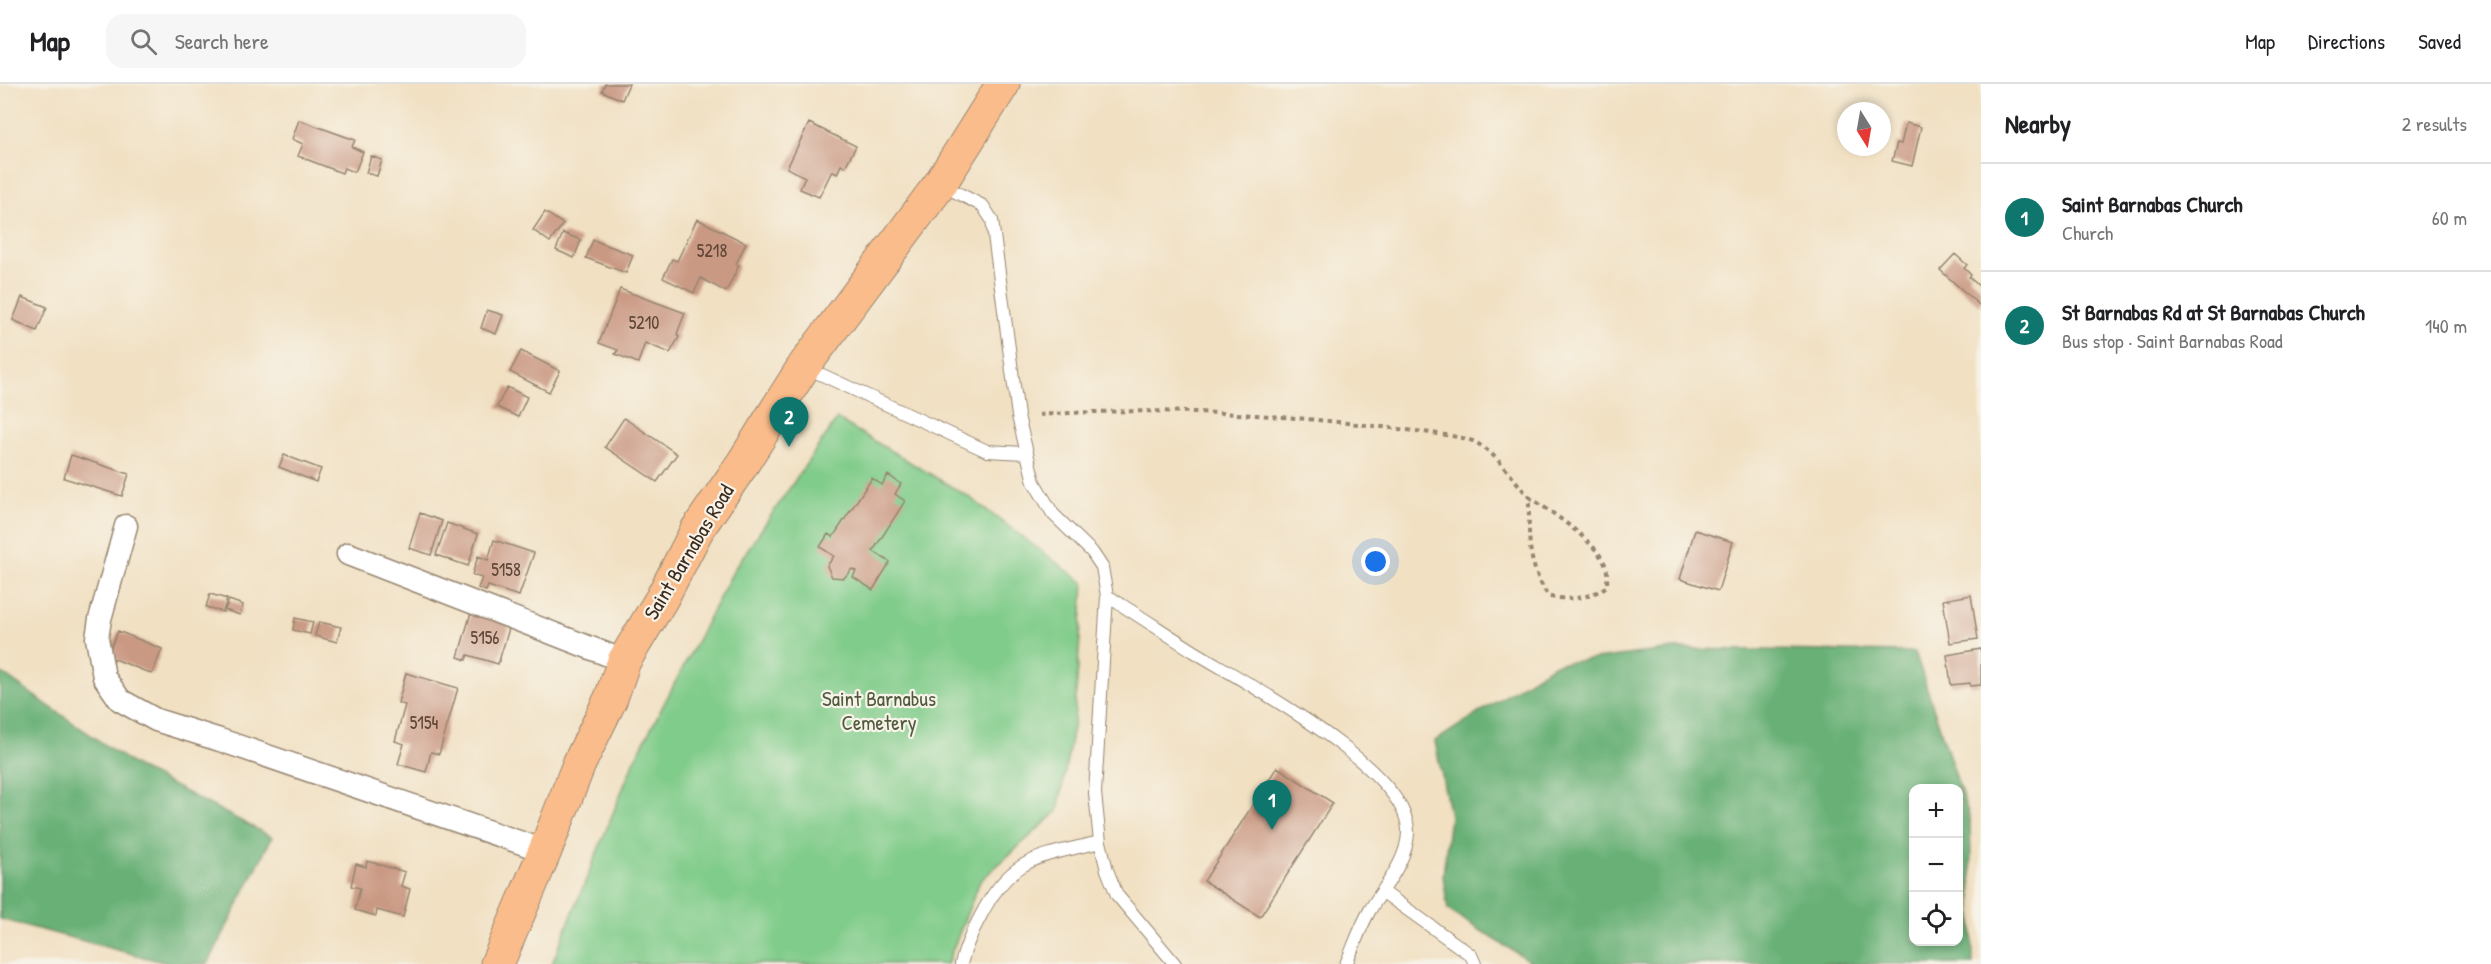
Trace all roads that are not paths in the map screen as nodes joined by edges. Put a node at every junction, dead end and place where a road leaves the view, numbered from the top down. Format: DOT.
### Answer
graph roads {
  1 [pos="1003,84"];
  2 [pos="940,184"];
  3 [pos="804,366"];
  4 [pos="1025,453"];
  5 [pos="126,526"];
  6 [pos="348,554"];
  7 [pos="1107,596"];
  8 [pos="624,661"];
  9 [pos="1100,842"];
  10 [pos="545,851"];
  11 [pos="1383,892"];
  12 [pos="497,964"];
  13 [pos="961,964"];
  14 [pos="1175,964"];
  15 [pos="1346,964"];
  16 [pos="1475,964"];
  1 -- 2 [label="main road, Saint Barnabas Road"];
  2 -- 3 [label="main road, Saint Barnabas Road"];
  2 -- 4 [label="lane"];
  3 -- 4 [label="lane"];
  3 -- 8 [label="main road, Saint Barnabas Road"];
  4 -- 7 [label="lane"];
  5 -- 10 [label="street"];
  6 -- 8 [label="street"];
  7 -- 9 [label="lane"];
  7 -- 11 [label="lane"];
  8 -- 10 [label="main road, Saint Barnabas Road"];
  9 -- 13 [label="lane"];
  9 -- 14 [label="lane"];
  10 -- 12 [label="main road, Saint Barnabas Road"];
  11 -- 15 [label="lane"];
  11 -- 16 [label="lane"];
}
